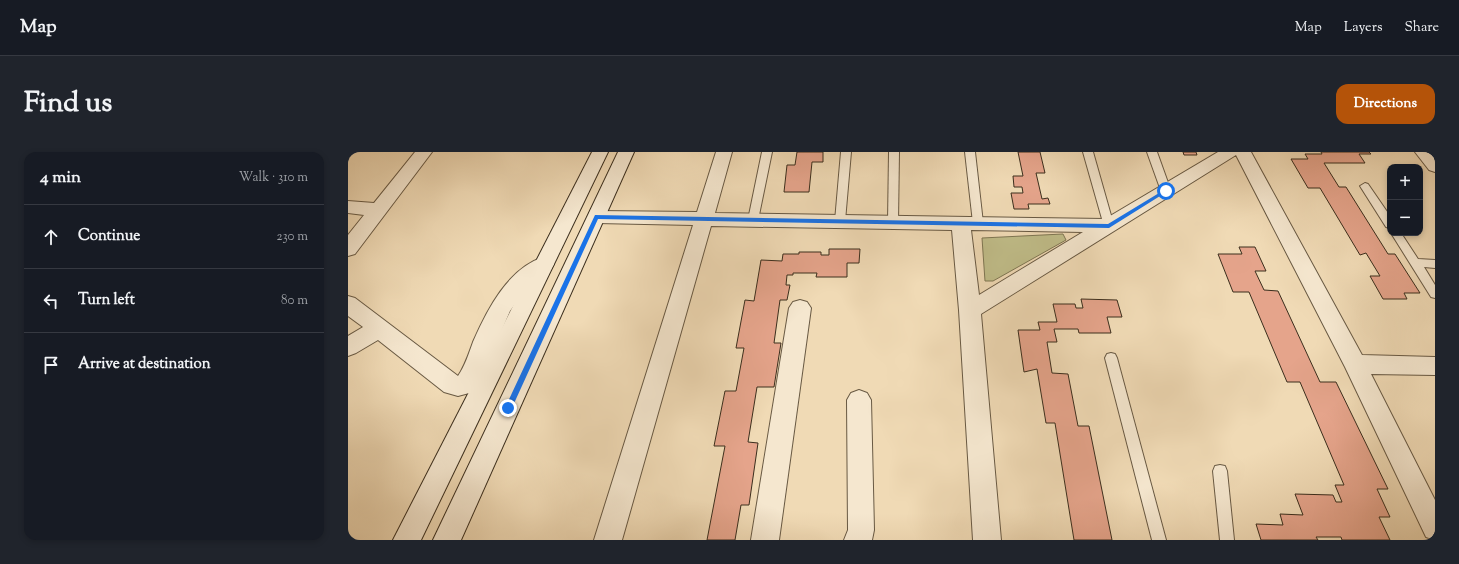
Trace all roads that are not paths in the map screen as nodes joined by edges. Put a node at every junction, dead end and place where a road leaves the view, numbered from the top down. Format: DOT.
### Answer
graph roads {
  1 [pos="424,152"];
  2 [pos="600,152"];
  3 [pos="626,152"];
  4 [pos="724,152"];
  5 [pos="768,152"];
  6 [pos="846,152"];
  7 [pos="894,152"];
  8 [pos="970,152"];
  9 [pos="1088,152"];
  10 [pos="1152,152"];
  11 [pos="1230,152"];
  12 [pos="1243,152"];
  13 [pos="1423,152"];
  14 [pos="1435,166"];
  15 [pos="1365,186"];
  16 [pos="1166,191"];
  17 [pos="348,207"];
  18 [pos="378,210"];
  19 [pos="597,217"];
  20 [pos="705,219"];
  21 [pos="1387,219"];
  22 [pos="753,220"];
  23 [pos="840,221"];
  24 [pos="893,222"];
  25 [pos="969,223"];
  26 [pos="1109,226"];
  27 [pos="1398,236"];
  28 [pos="348,249"];
  29 [pos="544,264"];
  30 [pos="1415,264"];
  31 [pos="1435,264"];
  32 [pos="1435,294"];
  33 [pos="348,304"];
  34 [pos="800,308"];
  35 [pos="970,310"];
  36 [pos="379,328"];
  37 [pos="348,347"];
  38 [pos="1111,358"];
  39 [pos="1355,364"];
  40 [pos="1435,366"];
  41 [pos="859,400"];
  42 [pos="1220,472"];
  43 [pos="1435,528"];
  44 [pos="407,540"];
  45 [pos="447,540"];
  46 [pos="608,540"];
  47 [pos="765,540"];
  48 [pos="858,540"];
  49 [pos="987,540"];
  50 [pos="1159,540"];
  51 [pos="1227,540"];
  1 -- 18 [label="street"];
  2 -- 29 [label="street"];
  3 -- 19 [label="street"];
  4 -- 20 [label="street"];
  5 -- 22 [label="lane"];
  6 -- 23 [label="lane"];
  7 -- 24 [label="lane"];
  8 -- 25 [label="lane"];
  9 -- 26 [label="lane"];
  10 -- 16 [label="lane"];
  11 -- 16 [label="street"];
  12 -- 39 [label="street"];
  13 -- 14 [label="street"];
  15 -- 21 [label="lane"];
  16 -- 26 [label="street"];
  17 -- 18 [label="street"];
  18 -- 28 [label="street"];
  19 -- 20 [label="street"];
  19 -- 45 [label="street"];
  20 -- 22 [label="street"];
  20 -- 46 [label="street"];
  22 -- 23 [label="street"];
  23 -- 24 [label="street"];
  24 -- 25 [label="street"];
  25 -- 26 [label="street"];
  25 -- 35 [label="street"];
  26 -- 35 [label="street"];
  27 -- 30 [label="lane"];
  29 -- 36 [label="street"];
  29 -- 44 [label="street"];
  30 -- 31 [label="lane"];
  30 -- 32 [label="lane"];
  33 -- 36 [label="street"];
  34 -- 47 [label="street"];
  35 -- 49 [label="street"];
  36 -- 37 [label="street"];
  38 -- 50 [label="lane"];
  39 -- 40 [label="street"];
  39 -- 43 [label="street"];
  41 -- 48 [label="street"];
  42 -- 51 [label="lane"];
}
